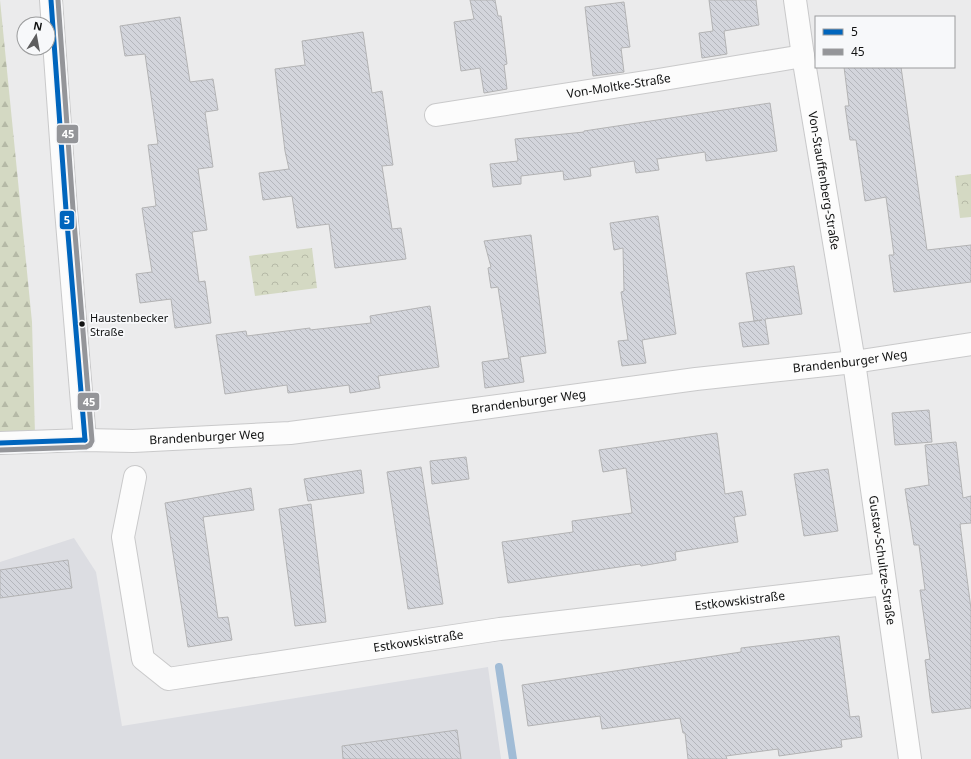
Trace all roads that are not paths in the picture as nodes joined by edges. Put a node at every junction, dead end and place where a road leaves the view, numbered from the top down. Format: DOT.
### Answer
graph roads {
  1 [pos="51,0"];
  2 [pos="795,0"];
  3 [pos="803,56"];
  4 [pos="436,116"];
  5 [pos="971,344"];
  6 [pos="854,362"];
  7 [pos="85,440"];
  8 [pos="0,443"];
  9 [pos="135,477"];
  10 [pos="885,584"];
  11 [pos="910,759"];
  1 -- 7 [label="street"];
  2 -- 3 [label="street, Von-Stauffenberg-Straße"];
  3 -- 4 [label="street, Von-Moltke-Straße"];
  3 -- 6 [label="street, Von-Stauffenberg-Straße"];
  5 -- 6 [label="street, Brandenburger Weg"];
  6 -- 7 [label="street, Brandenburger Weg"];
  6 -- 10 [label="street, Gustav-Schultze-Straße"];
  7 -- 8 [label="street, Brandenburger Weg"];
  9 -- 10 [label="street, Estkowskistraße"];
  10 -- 11 [label="street, Gustav-Schultze-Straße"];
}
